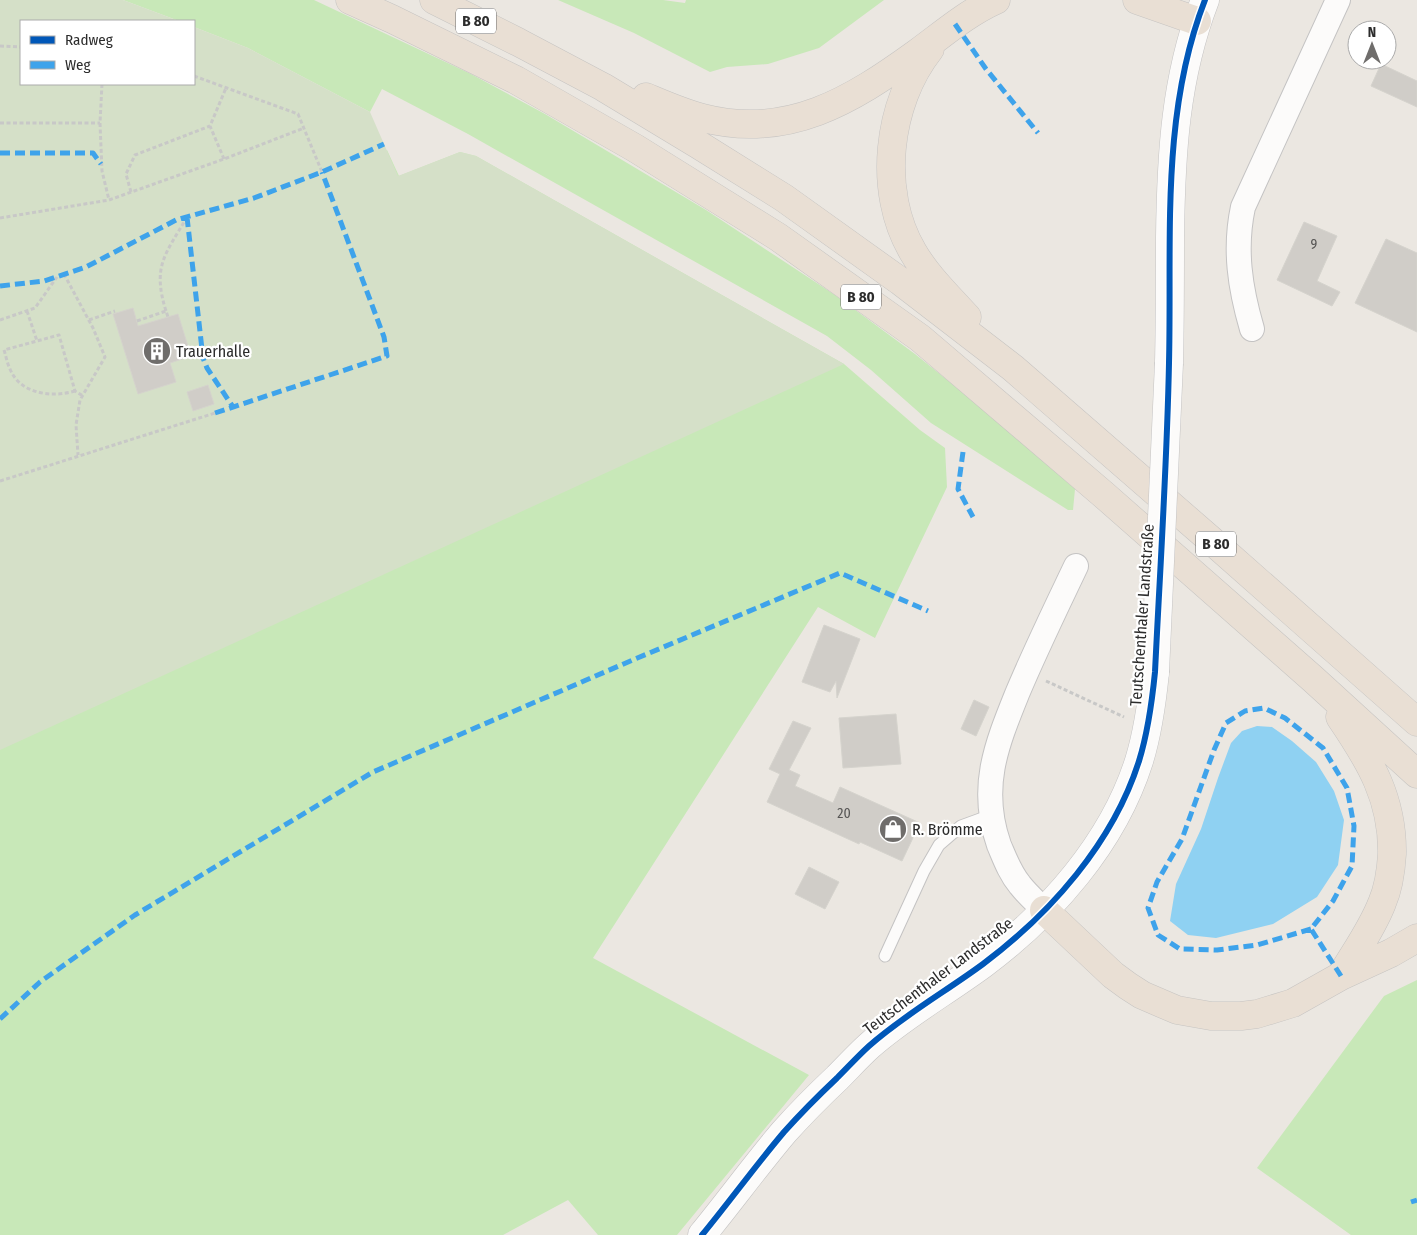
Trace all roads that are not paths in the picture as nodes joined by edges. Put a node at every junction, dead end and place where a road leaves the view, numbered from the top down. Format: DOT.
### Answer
graph roads {
  1 [pos="350,0"];
  2 [pos="434,0"];
  3 [pos="996,0"];
  4 [pos="1137,0"];
  5 [pos="1338,0"];
  6 [pos="1201,10"];
  7 [pos="941,36"];
  8 [pos="518,42"];
  9 [pos="1252,329"];
  10 [pos="1013,368"];
  11 [pos="1076,566"];
  12 [pos="1313,679"];
  13 [pos="1417,722"];
  14 [pos="1417,774"];
  15 [pos="991,815"];
  16 [pos="1044,910"];
  17 [pos="1417,938"];
  18 [pos="885,956"];
  19 [pos="1341,976"];
  20 [pos="702,1235"];
  1 -- 12 [label="highway, B 80"];
  2 -- 8 [label="highway, B 80"];
  3 -- 7 [label="highway"];
  4 -- 6 [label="highway"];
  5 -- 9 [label="street"];
  6 -- 16 [label="street, Teutschenthaler Landstraße, bridge"];
  7 -- 8 [label="highway"];
  7 -- 10 [label="highway"];
  8 -- 10 [label="highway, B 80"];
  10 -- 13 [label="highway, B 80"];
  11 -- 15 [label="street"];
  12 -- 14 [label="highway, B 80"];
  12 -- 19 [label="highway"];
  15 -- 16 [label="street"];
  15 -- 18 [label="lane"];
  16 -- 19 [label="highway"];
  16 -- 20 [label="street, Teutschenthaler Landstraße"];
  17 -- 19 [label="highway"];
}
